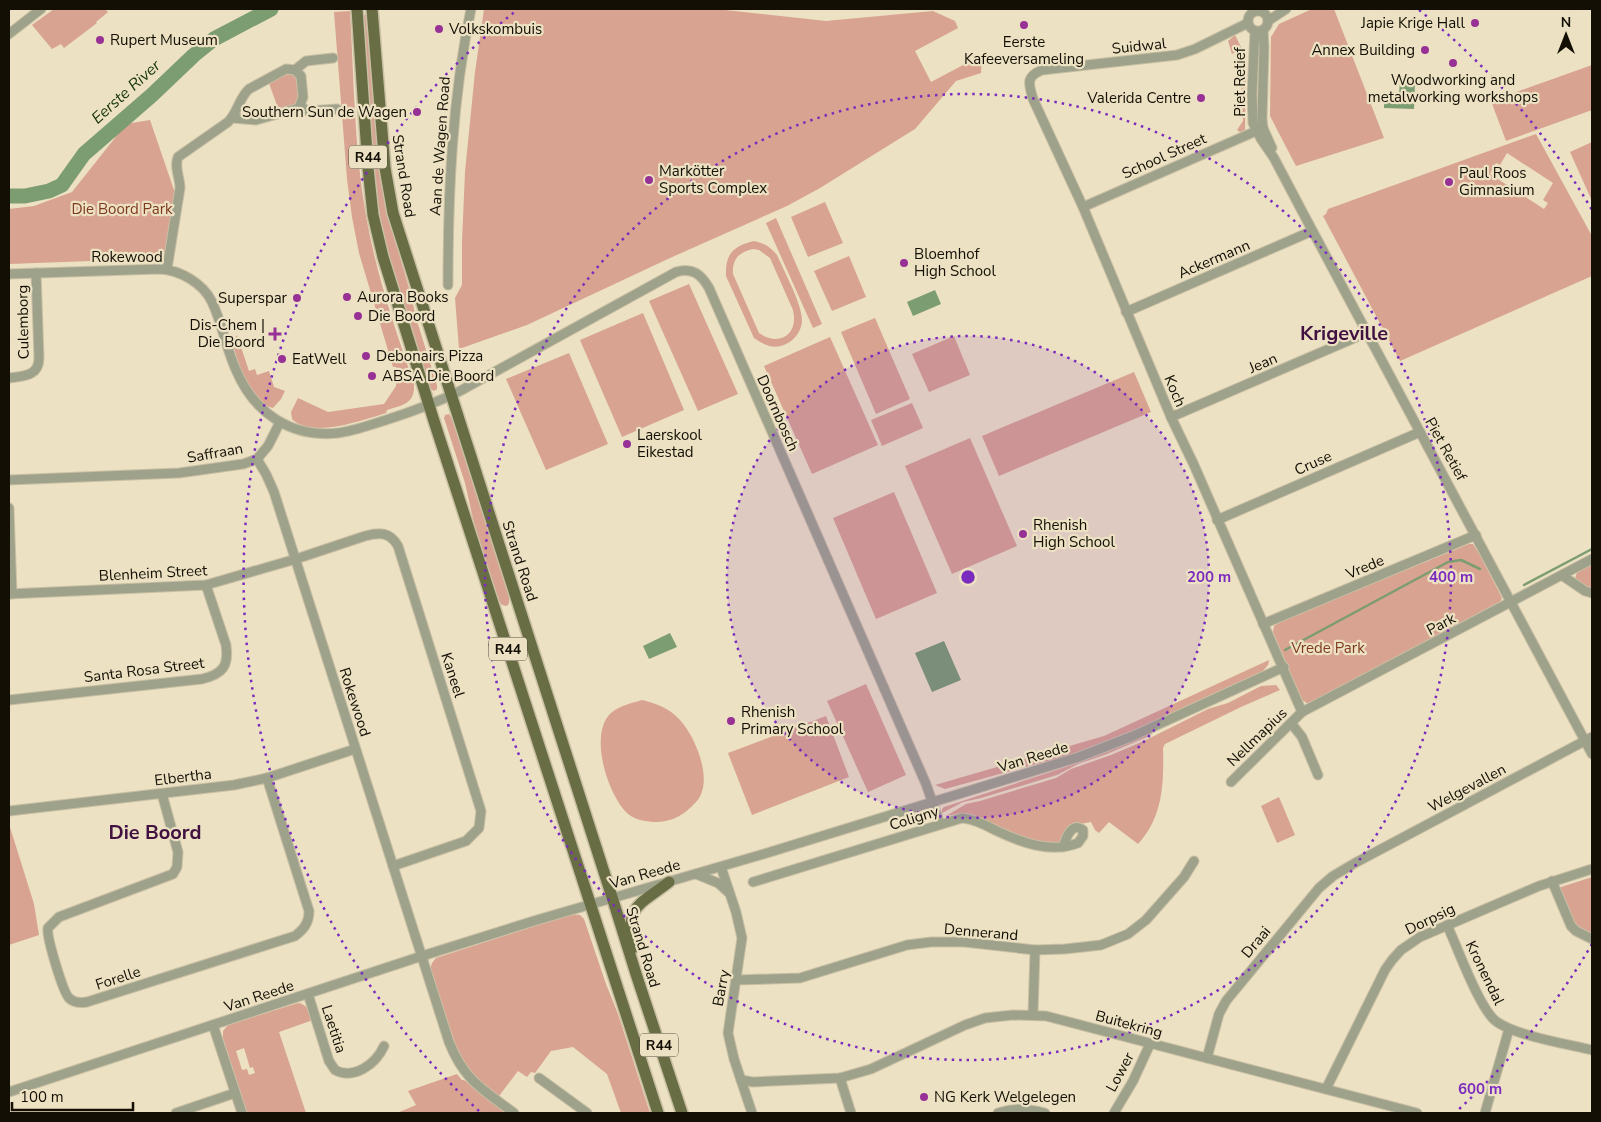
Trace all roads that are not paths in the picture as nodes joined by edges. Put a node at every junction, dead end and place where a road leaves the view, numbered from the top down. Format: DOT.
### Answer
graph roads {
  1 [pos="41,9"];
  2 [pos="357,9"];
  3 [pos="372,9"];
  4 [pos="470,9"];
  5 [pos="1278,9"];
  6 [pos="1286,9"];
  7 [pos="1260,13"];
  8 [pos="1248,22"];
  9 [pos="1259,31"];
  10 [pos="9,34"];
  11 [pos="333,58"];
  12 [pos="295,70"];
  13 [pos="1030,78"];
  14 [pos="300,106"];
  15 [pos="337,109"];
  16 [pos="232,118"];
  17 [pos="1260,129"];
  18 [pos="1083,207"];
  19 [pos="1312,232"];
  20 [pos="167,269"];
  21 [pos="36,273"];
  22 [pos="9,274"];
  23 [pos="448,286"];
  24 [pos="1126,312"];
  25 [pos="1366,333"];
  26 [pos="9,378"];
  27 [pos="450,396"];
  28 [pos="429,405"];
  29 [pos="1171,417"];
  30 [pos="280,422"];
  31 [pos="1420,432"];
  32 [pos="257,459"];
  33 [pos="9,480"];
  34 [pos="9,508"];
  35 [pos="1217,520"];
  36 [pos="1476,535"];
  37 [pos="296,559"];
  38 [pos="1592,559"];
  39 [pos="1563,576"];
  40 [pos="206,585"];
  41 [pos="1592,593"];
  42 [pos="10,594"];
  43 [pos="1511,603"];
  44 [pos="1264,624"];
  45 [pos="1284,668"];
  46 [pos="9,700"];
  47 [pos="1302,712"];
  48 [pos="1291,723"];
  49 [pos="1589,739"];
  50 [pos="355,749"];
  51 [pos="1592,754"];
  52 [pos="1318,775"];
  53 [pos="267,778"];
  54 [pos="1231,782"];
  55 [pos="162,794"];
  56 [pos="933,802"];
  57 [pos="9,811"];
  58 [pos="940,824"];
  59 [pos="1063,847"];
  60 [pos="1194,860"];
  61 [pos="1355,863"];
  62 [pos="393,866"];
  63 [pos="721,867"];
  64 [pos="1592,869"];
  65 [pos="696,874"];
  66 [pos="1552,881"];
  67 [pos="669,882"];
  68 [pos="753,882"];
  69 [pos="731,896"];
  70 [pos="612,898"];
  71 [pos="591,904"];
  72 [pos="1447,925"];
  73 [pos="1592,938"];
  74 [pos="1035,950"];
  75 [pos="422,956"];
  76 [pos="637,977"];
  77 [pos="736,980"];
  78 [pos="308,994"];
  79 [pos="1033,1014"];
  80 [pos="213,1025"];
  81 [pos="1509,1029"];
  82 [pos="1150,1044"];
  83 [pos="384,1046"];
  84 [pos="1592,1050"];
  85 [pos="1207,1058"];
  86 [pos="539,1078"];
  87 [pos="840,1078"];
  88 [pos="741,1080"];
  89 [pos="1326,1089"];
  90 [pos="9,1092"];
  91 [pos="235,1093"];
  92 [pos="1392,1110"];
  93 [pos="176,1113"];
  94 [pos="242,1113"];
  95 [pos="514,1113"];
  96 [pos="587,1113"];
  97 [pos="658,1113"];
  98 [pos="682,1113"];
  99 [pos="752,1113"];
  100 [pos="852,1113"];
  101 [pos="998,1113"];
  102 [pos="1045,1113"];
  103 [pos="1114,1113"];
  104 [pos="1416,1113"];
  105 [pos="1486,1113"];
  1 -- 10 [label="street"];
  2 -- 28 [label="main road, Strand Road / R44"];
  3 -- 27 [label="main road, Strand Road / R44"];
  4 -- 23 [label="street, Aan de Wagen Road"];
  5 -- 7 [label="street"];
  6 -- 7 [label="street"];
  7 -- 8 [label="street"];
  7 -- 9 [label="street"];
  8 -- 9 [label="street"];
  8 -- 13 [label="street, Suidwal"];
  9 -- 17 [label="street, Piet Retief"];
  11 -- 12 [label="street"];
  12 -- 14 [label="street"];
  12 -- 16 [label="street"];
  13 -- 18 [label="street, Koch"];
  14 -- 15 [label="street"];
  14 -- 16 [label="street"];
  16 -- 20 [label="street"];
  17 -- 18 [label="street, School Street"];
  17 -- 19 [label="street, Piet Retief"];
  18 -- 24 [label="street, Koch"];
  19 -- 24 [label="street, Ackermann"];
  19 -- 25 [label="street, Piet Retief"];
  20 -- 21 [label="street, Rokewood"];
  20 -- 30 [label="street, Rokewood"];
  21 -- 22 [label="street, Rokewood"];
  21 -- 26 [label="street, Culemborg"];
  24 -- 29 [label="street, Koch"];
  25 -- 29 [label="street, Jean"];
  25 -- 31 [label="street, Piet Retief"];
  27 -- 28 [label="street, Doornbosch"];
  27 -- 56 [label="street, Doornbosch"];
  27 -- 70 [label="main road, Strand Road / R44"];
  28 -- 30 [label="street"];
  28 -- 71 [label="main road, Strand Road / R44"];
  29 -- 35 [label="street, Koch"];
  30 -- 32 [label="street, Saffraan"];
  31 -- 35 [label="street, Cruse"];
  31 -- 36 [label="street, Piet Retief"];
  32 -- 33 [label="street, Saffraan"];
  32 -- 37 [label="street, Rokewood"];
  34 -- 42 [label="street"];
  35 -- 44 [label="street, Koch"];
  36 -- 43 [label="street, Piet Retief"];
  36 -- 44 [label="street, Vrede"];
  37 -- 40 [label="street, Blenheim Street"];
  37 -- 50 [label="street, Rokewood"];
  37 -- 62 [label="street, Kaneel"];
  38 -- 39 [label="street, Park"];
  39 -- 41 [label="street"];
  39 -- 43 [label="street, Park"];
  40 -- 42 [label="street, Blenheim Street"];
  40 -- 46 [label="street, Santa Rosa Street"];
  43 -- 47 [label="street, Park"];
  43 -- 49 [label="street, Piet Retief"];
  44 -- 45 [label="street, Koch"];
  45 -- 47 [label="street, Koch"];
  45 -- 56 [label="street, Van Reede"];
  47 -- 48 [label="street, Nellmapius"];
  48 -- 52 [label="street"];
  48 -- 54 [label="street, Nellmapius"];
  49 -- 51 [label="street, Piet Retief"];
  49 -- 61 [label="street, Welgevallen"];
  50 -- 53 [label="street, Elbertha"];
  50 -- 62 [label="street, Rokewood"];
  53 -- 55 [label="street, Elbertha"];
  53 -- 55 [label="street, Forelle"];
  55 -- 57 [label="street, Elbertha"];
  56 -- 58 [label="street, Doornbosch"];
  56 -- 63 [label="street, Van Reede"];
  58 -- 59 [label="street, Coligny"];
  58 -- 68 [label="street, Coligny"];
  59 -- 59 [label="street, Coligny"];
  60 -- 74 [label="street, Dennerand"];
  61 -- 85 [label="street, Draai"];
  62 -- 75 [label="street, Rokewood"];
  63 -- 65 [label="street, Van Reede"];
  63 -- 69 [label="street, Barry"];
  64 -- 66 [label="street, Dorpsig"];
  65 -- 67 [label="street, Van Reede"];
  65 -- 69 [label="street"];
  66 -- 72 [label="street, Dorpsig"];
  66 -- 73 [label="street"];
  67 -- 70 [label="street, Van Reede"];
  67 -- 76 [label="main road"];
  69 -- 77 [label="street, Barry"];
  70 -- 71 [label="street, Van Reede"];
  70 -- 76 [label="main road, Strand Road / R44"];
  71 -- 75 [label="street, Van Reede"];
  71 -- 97 [label="main road, Strand Road / R44"];
  72 -- 81 [label="street, Kronendal"];
  72 -- 89 [label="street, Dorpsig"];
  74 -- 77 [label="street, Dennerand"];
  74 -- 79 [label="street"];
  75 -- 78 [label="street, Van Reede"];
  75 -- 95 [label="street, Rokewood"];
  76 -- 98 [label="main road, Strand Road / R44"];
  77 -- 88 [label="street, Barry"];
  78 -- 80 [label="street, Van Reede"];
  78 -- 83 [label="street, Laetitia"];
  79 -- 82 [label="street, Buitekring"];
  79 -- 87 [label="street, Buitekring"];
  80 -- 90 [label="street, Van Reede"];
  80 -- 91 [label="street"];
  81 -- 84 [label="street, Kronendal"];
  81 -- 105 [label="street"];
  82 -- 85 [label="street, Buitekring"];
  82 -- 103 [label="street, Lower"];
  85 -- 89 [label="street, Buitekring"];
  86 -- 96 [label="street"];
  87 -- 88 [label="street, Buitekring"];
  87 -- 100 [label="street"];
  88 -- 99 [label="street, Barry"];
  89 -- 92 [label="street, Buitekring"];
  91 -- 93 [label="street"];
  91 -- 94 [label="street"];
  92 -- 104 [label="street, Buitekring"];
  101 -- 102 [label="street"];
}
